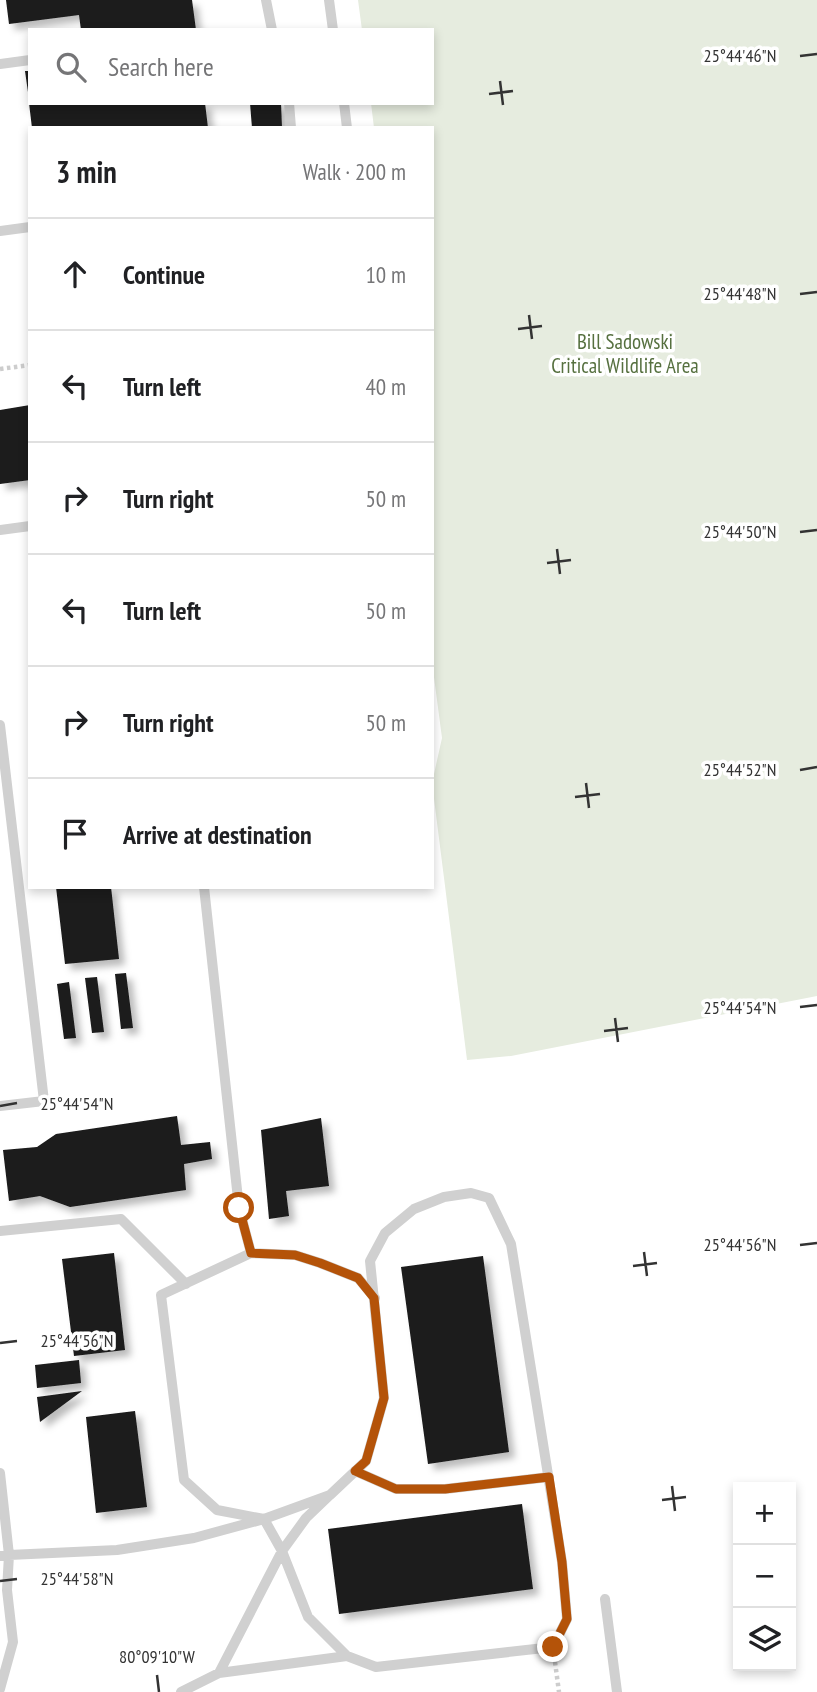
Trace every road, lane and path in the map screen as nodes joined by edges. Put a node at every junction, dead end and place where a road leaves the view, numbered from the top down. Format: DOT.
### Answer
graph roads {
  1 [pos="266,0"];
  2 [pos="329,0"];
  3 [pos="272,28"];
  4 [pos="333,28"];
  5 [pos="28,60"];
  6 [pos="0,64"];
  7 [pos="289,105"];
  8 [pos="344,105"];
  9 [pos="291,126"];
  10 [pos="347,126"];
  11 [pos="28,227"];
  12 [pos="0,231"];
  13 [pos="28,365"];
  14 [pos="0,369"];
  15 [pos="28,526"];
  16 [pos="0,530"];
  17 [pos="0,725"];
  18 [pos="1,743"];
  19 [pos="204,889"];
  20 [pos="0,1106"];
  21 [pos="0,1231"];
  22 [pos="251,1253"];
  23 [pos="186,1284"];
  24 [pos="374,1298"];
  25 [pos="355,1471"];
  26 [pos="0,1473"];
  27 [pos="549,1477"];
  28 [pos="330,1495"];
  29 [pos="264,1519"];
  30 [pos="282,1551"];
  31 [pos="4,1556"];
  32 [pos="605,1599"];
  33 [pos="553,1647"];
  34 [pos="347,1656"];
  35 [pos="219,1672"];
  36 [pos="0,1689"];
  37 [pos="181,1692"];
  38 [pos="559,1692"];
  39 [pos="617,1692"];
  1 -- 3 [label="lane"];
  2 -- 4 [label="lane"];
  5 -- 6 [label="lane"];
  7 -- 9 [label="lane"];
  8 -- 10 [label="lane"];
  11 -- 12 [label="lane"];
  13 -- 14 [label="path"];
  15 -- 16 [label="lane"];
  17 -- 18 [label="lane"];
  18 -- 20 [label="lane"];
  19 -- 22 [label="lane"];
  21 -- 23 [label="lane"];
  22 -- 23 [label="lane"];
  22 -- 24 [label="lane"];
  23 -- 29 [label="lane"];
  24 -- 25 [label="lane"];
  24 -- 27 [label="lane"];
  25 -- 27 [label="lane"];
  25 -- 28 [label="lane"];
  26 -- 31 [label="lane"];
  27 -- 33 [label="lane"];
  28 -- 29 [label="lane"];
  28 -- 30 [label="lane"];
  29 -- 30 [label="lane"];
  29 -- 31 [label="lane"];
  30 -- 34 [label="lane"];
  30 -- 35 [label="lane"];
  31 -- 36 [label="lane"];
  32 -- 39 [label="lane"];
  33 -- 34 [label="lane"];
  33 -- 38 [label="path"];
  34 -- 35 [label="lane"];
  35 -- 37 [label="lane"];
}
